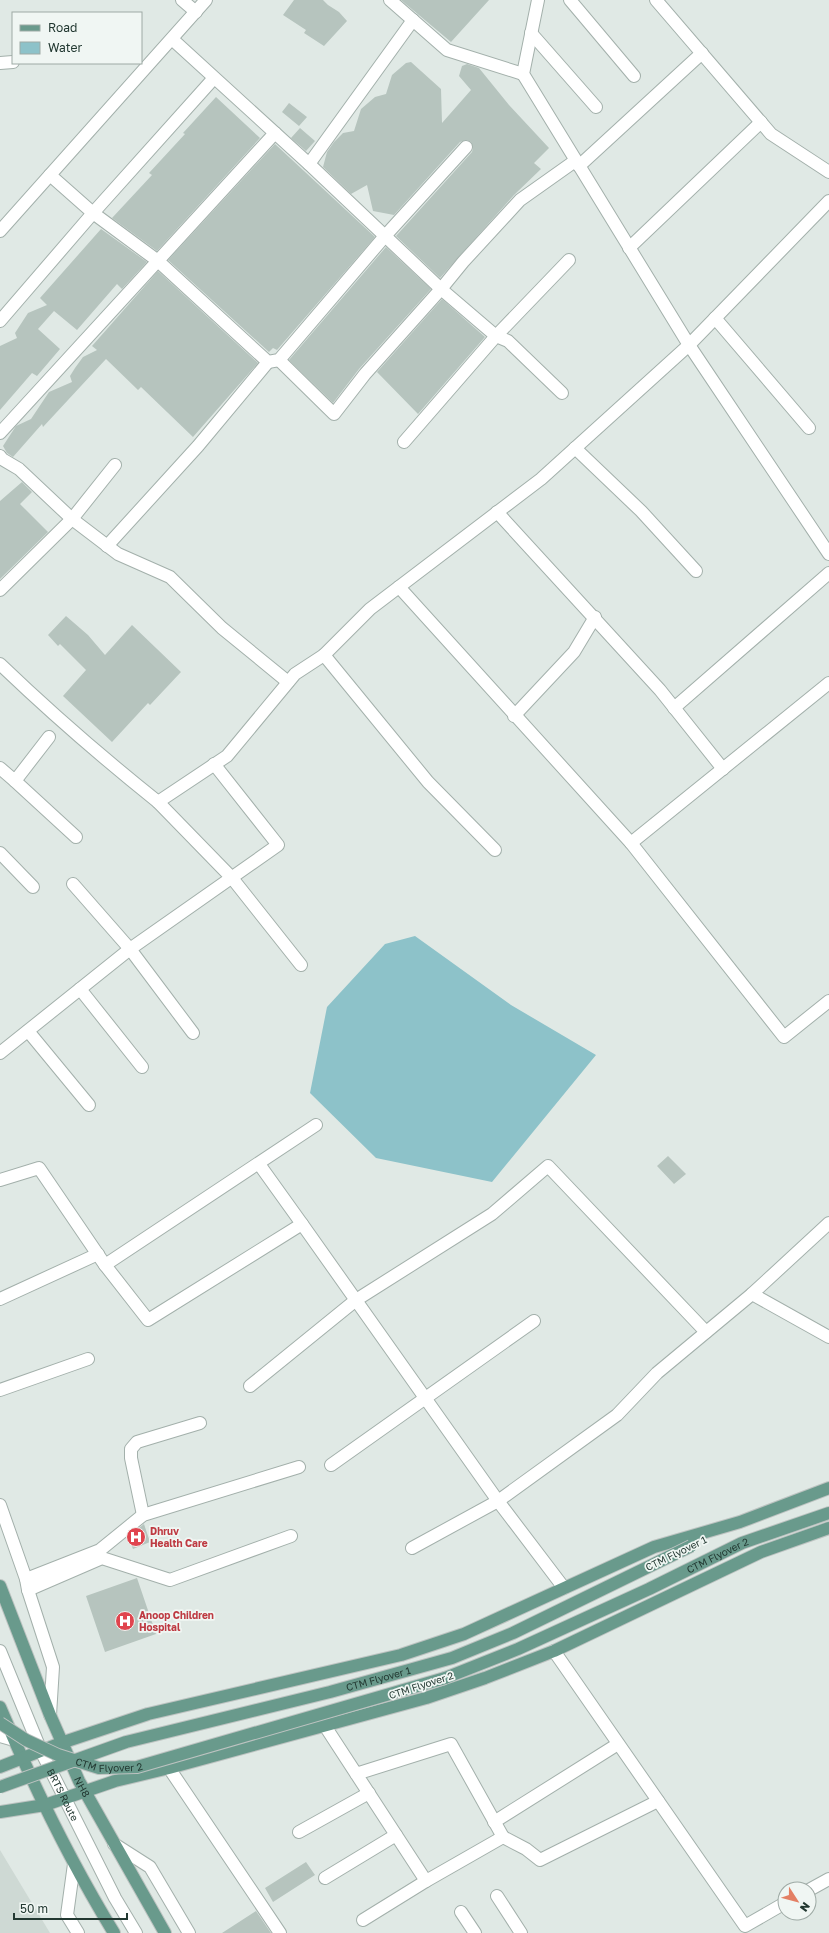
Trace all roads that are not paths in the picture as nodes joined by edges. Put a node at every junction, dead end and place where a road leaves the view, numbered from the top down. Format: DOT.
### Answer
graph roads {
  1 [pos="182,0"];
  2 [pos="206,0"];
  3 [pos="390,0"];
  4 [pos="538,0"];
  5 [pos="570,0"];
  6 [pos="656,0"];
  7 [pos="196,12"];
  8 [pos="413,20"];
  9 [pos="531,33"];
  10 [pos="172,39"];
  11 [pos="702,53"];
  12 [pos="146,61"];
  13 [pos="12,62"];
  14 [pos="0,63"];
  15 [pos="522,74"];
  16 [pos="634,76"];
  17 [pos="214,78"];
  18 [pos="596,107"];
  19 [pos="761,122"];
  20 [pos="275,134"];
  21 [pos="466,147"];
  22 [pos="309,164"];
  23 [pos="577,164"];
  24 [pos="829,172"];
  25 [pos="50,175"];
  26 [pos="829,201"];
  27 [pos="93,213"];
  28 [pos="0,231"];
  29 [pos="385,236"];
  30 [pos="629,248"];
  31 [pos="569,260"];
  32 [pos="158,261"];
  33 [pos="441,289"];
  34 [pos="715,318"];
  35 [pos="0,321"];
  36 [pos="496,336"];
  37 [pos="689,345"];
  38 [pos="273,361"];
  39 [pos="562,393"];
  40 [pos="809,428"];
  41 [pos="0,433"];
  42 [pos="404,442"];
  43 [pos="575,448"];
  44 [pos="0,456"];
  45 [pos="115,465"];
  46 [pos="497,512"];
  47 [pos="72,519"];
  48 [pos="829,532"];
  49 [pos="820,540"];
  50 [pos="107,546"];
  51 [pos="829,554"];
  52 [pos="696,571"];
  53 [pos="829,573"];
  54 [pos="399,587"];
  55 [pos="0,590"];
  56 [pos="595,617"];
  57 [pos="324,655"];
  58 [pos="0,664"];
  59 [pos="288,682"];
  60 [pos="829,683"];
  61 [pos="674,708"];
  62 [pos="514,716"];
  63 [pos="49,737"];
  64 [pos="214,764"];
  65 [pos="0,768"];
  66 [pos="723,769"];
  67 [pos="15,781"];
  68 [pos="158,802"];
  69 [pos="76,837"];
  70 [pos="631,843"];
  71 [pos="495,850"];
  72 [pos="0,853"];
  73 [pos="232,878"];
  74 [pos="72,884"];
  75 [pos="33,887"];
  76 [pos="130,949"];
  77 [pos="301,965"];
  78 [pos="80,990"];
  79 [pos="829,1001"];
  80 [pos="28,1031"];
  81 [pos="193,1033"];
  82 [pos="0,1054"];
  83 [pos="142,1067"];
  84 [pos="89,1105"];
  85 [pos="316,1126"];
  86 [pos="259,1164"];
  87 [pos="0,1180"];
  88 [pos="829,1223"];
  89 [pos="302,1224"];
  90 [pos="98,1254"];
  91 [pos="105,1264"];
  92 [pos="752,1294"];
  93 [pos="0,1299"];
  94 [pos="356,1300"];
  95 [pos="534,1321"];
  96 [pos="706,1332"];
  97 [pos="829,1338"];
  98 [pos="88,1359"];
  99 [pos="250,1386"];
  100 [pos="0,1390"];
  101 [pos="425,1398"];
  102 [pos="200,1423"];
  103 [pos="331,1465"];
  104 [pos="299,1467"];
  105 [pos="829,1488"];
  106 [pos="498,1501"];
  107 [pos="0,1505"];
  108 [pos="829,1513"];
  109 [pos="143,1515"];
  110 [pos="740,1522"];
  111 [pos="829,1528"];
  112 [pos="291,1536"];
  113 [pos="412,1548"];
  114 [pos="27,1585"];
  115 [pos="0,1586"];
  116 [pos="564,1588"];
  117 [pos="0,1651"];
  118 [pos="554,1651"];
  119 [pos="0,1707"];
  120 [pos="50,1714"];
  121 [pos="0,1723"];
  122 [pos="325,1726"];
  123 [pos="0,1736"];
  124 [pos="14,1740"];
  125 [pos="61,1743"];
  126 [pos="618,1744"];
  127 [pos="41,1751"];
  128 [pos="22,1759"];
  129 [pos="0,1767"];
  130 [pos="170,1768"];
  131 [pos="356,1774"];
  132 [pos="0,1787"];
  133 [pos="84,1791"];
  134 [pos="369,1794"];
  135 [pos="65,1798"];
  136 [pos="658,1801"];
  137 [pos="45,1805"];
  138 [pos="0,1812"];
  139 [pos="494,1822"];
  140 [pos="299,1832"];
  141 [pos="396,1835"];
  142 [pos="503,1837"];
  143 [pos="114,1844"];
  144 [pos="74,1864"];
  145 [pos="326,1878"];
  146 [pos="829,1879"];
  147 [pos="426,1881"];
  148 [pos="817,1886"];
  149 [pos="496,1896"];
  150 [pos="777,1908"];
  151 [pos="460,1912"];
  152 [pos="363,1920"];
  153 [pos="746,1929"];
  154 [pos="78,1933"];
  155 [pos="114,1933"];
  156 [pos="136,1933"];
  157 [pos="165,1933"];
  158 [pos="189,1933"];
  159 [pos="280,1933"];
  160 [pos="475,1933"];
  161 [pos="521,1933"];
  1 -- 7 [label="street"];
  2 -- 7 [label="street"];
  3 -- 8 [label="street"];
  4 -- 9 [label="street"];
  5 -- 16 [label="street"];
  6 -- 11 [label="street"];
  7 -- 10 [label="street"];
  8 -- 15 [label="street"];
  8 -- 22 [label="street"];
  9 -- 15 [label="street"];
  9 -- 18 [label="street"];
  10 -- 12 [label="street"];
  10 -- 17 [label="street"];
  11 -- 19 [label="street"];
  11 -- 23 [label="street"];
  12 -- 25 [label="street"];
  13 -- 14 [label="street"];
  15 -- 23 [label="street"];
  17 -- 20 [label="street"];
  17 -- 27 [label="street"];
  19 -- 24 [label="street"];
  19 -- 30 [label="street"];
  20 -- 22 [label="street"];
  20 -- 32 [label="street"];
  21 -- 29 [label="street"];
  22 -- 29 [label="street"];
  23 -- 30 [label="street"];
  23 -- 33 [label="street"];
  25 -- 27 [label="street"];
  25 -- 28 [label="street"];
  26 -- 34 [label="street"];
  27 -- 32 [label="street"];
  27 -- 35 [label="street"];
  29 -- 33 [label="street"];
  29 -- 38 [label="street"];
  30 -- 37 [label="street"];
  31 -- 36 [label="street"];
  32 -- 38 [label="street"];
  32 -- 41 [label="street"];
  33 -- 36 [label="street"];
  33 -- 38 [label="street"];
  34 -- 37 [label="street"];
  34 -- 40 [label="street"];
  36 -- 39 [label="street"];
  36 -- 42 [label="street"];
  37 -- 43 [label="street"];
  37 -- 49 [label="street"];
  38 -- 50 [label="street"];
  43 -- 46 [label="street"];
  43 -- 52 [label="street"];
  44 -- 47 [label="street"];
  45 -- 47 [label="street"];
  46 -- 54 [label="street"];
  46 -- 56 [label="street"];
  47 -- 50 [label="street"];
  47 -- 55 [label="street"];
  48 -- 49 [label="street"];
  49 -- 51 [label="street"];
  50 -- 59 [label="street"];
  53 -- 61 [label="street"];
  54 -- 57 [label="street"];
  54 -- 62 [label="street"];
  56 -- 61 [label="street"];
  56 -- 62 [label="street"];
  57 -- 59 [label="street"];
  57 -- 71 [label="street"];
  58 -- 68 [label="street"];
  59 -- 64 [label="street"];
  60 -- 66 [label="street"];
  61 -- 66 [label="street"];
  62 -- 70 [label="street"];
  63 -- 67 [label="street"];
  64 -- 68 [label="street"];
  64 -- 73 [label="street"];
  65 -- 67 [label="street"];
  66 -- 70 [label="street"];
  67 -- 69 [label="street"];
  68 -- 73 [label="street"];
  70 -- 79 [label="street"];
  72 -- 75 [label="street"];
  73 -- 76 [label="street"];
  73 -- 77 [label="street"];
  74 -- 76 [label="street"];
  76 -- 78 [label="street"];
  76 -- 81 [label="street"];
  78 -- 80 [label="street"];
  78 -- 83 [label="street"];
  80 -- 82 [label="street"];
  80 -- 84 [label="street"];
  85 -- 86 [label="street"];
  86 -- 89 [label="street"];
  86 -- 91 [label="street"];
  87 -- 90 [label="street"];
  88 -- 92 [label="street"];
  89 -- 91 [label="street"];
  89 -- 94 [label="street"];
  90 -- 91 [label="street"];
  90 -- 93 [label="street"];
  92 -- 96 [label="street"];
  92 -- 97 [label="street"];
  94 -- 96 [label="street"];
  94 -- 99 [label="street"];
  94 -- 101 [label="street"];
  95 -- 101 [label="street"];
  96 -- 106 [label="street"];
  98 -- 100 [label="street"];
  101 -- 103 [label="street"];
  101 -- 106 [label="street"];
  102 -- 109 [label="street"];
  104 -- 109 [label="street"];
  105 -- 110 [label="main road"];
  106 -- 113 [label="street"];
  106 -- 116 [label="street"];
  107 -- 114 [label="street"];
  108 -- 121 [label="main road, CTM Flyover 2, bridge"];
  109 -- 114 [label="street"];
  110 -- 116 [label="main road"];
  110 -- 132 [label="main road, CTM Flyover 1, bridge"];
  111 -- 118 [label="main road"];
  112 -- 114 [label="street"];
  114 -- 120 [label="street"];
  115 -- 120 [label="main road, NH8"];
  116 -- 125 [label="main road"];
  117 -- 127 [label="street, BRTS Route"];
  118 -- 122 [label="main road"];
  118 -- 126 [label="street"];
  119 -- 124 [label="main road"];
  120 -- 125 [label="main road, NH8"];
  122 -- 130 [label="main road"];
  122 -- 131 [label="street"];
  123 -- 124 [label="street"];
  124 -- 128 [label="main road"];
  125 -- 127 [label="main road"];
  125 -- 133 [label="main road, NH8"];
  126 -- 136 [label="street"];
  126 -- 139 [label="street"];
  127 -- 128 [label="main road"];
  127 -- 135 [label="street, BRTS Route"];
  128 -- 129 [label="main road"];
  128 -- 137 [label="main road"];
  130 -- 133 [label="main road"];
  130 -- 159 [label="street"];
  131 -- 134 [label="street"];
  131 -- 139 [label="street"];
  133 -- 135 [label="main road"];
  133 -- 143 [label="main road, NH8"];
  134 -- 140 [label="street"];
  134 -- 141 [label="street"];
  135 -- 137 [label="main road"];
  135 -- 156 [label="street, BRTS Route"];
  136 -- 142 [label="street"];
  136 -- 153 [label="street"];
  137 -- 138 [label="main road"];
  137 -- 144 [label="main road"];
  139 -- 142 [label="street"];
  141 -- 145 [label="street"];
  141 -- 147 [label="street"];
  142 -- 147 [label="street"];
  143 -- 157 [label="main road, NH8"];
  143 -- 158 [label="street"];
  144 -- 154 [label="street"];
  144 -- 155 [label="main road"];
  146 -- 148 [label="street"];
  147 -- 152 [label="street"];
  149 -- 161 [label="street"];
  150 -- 153 [label="street"];
  151 -- 160 [label="street"];
}
